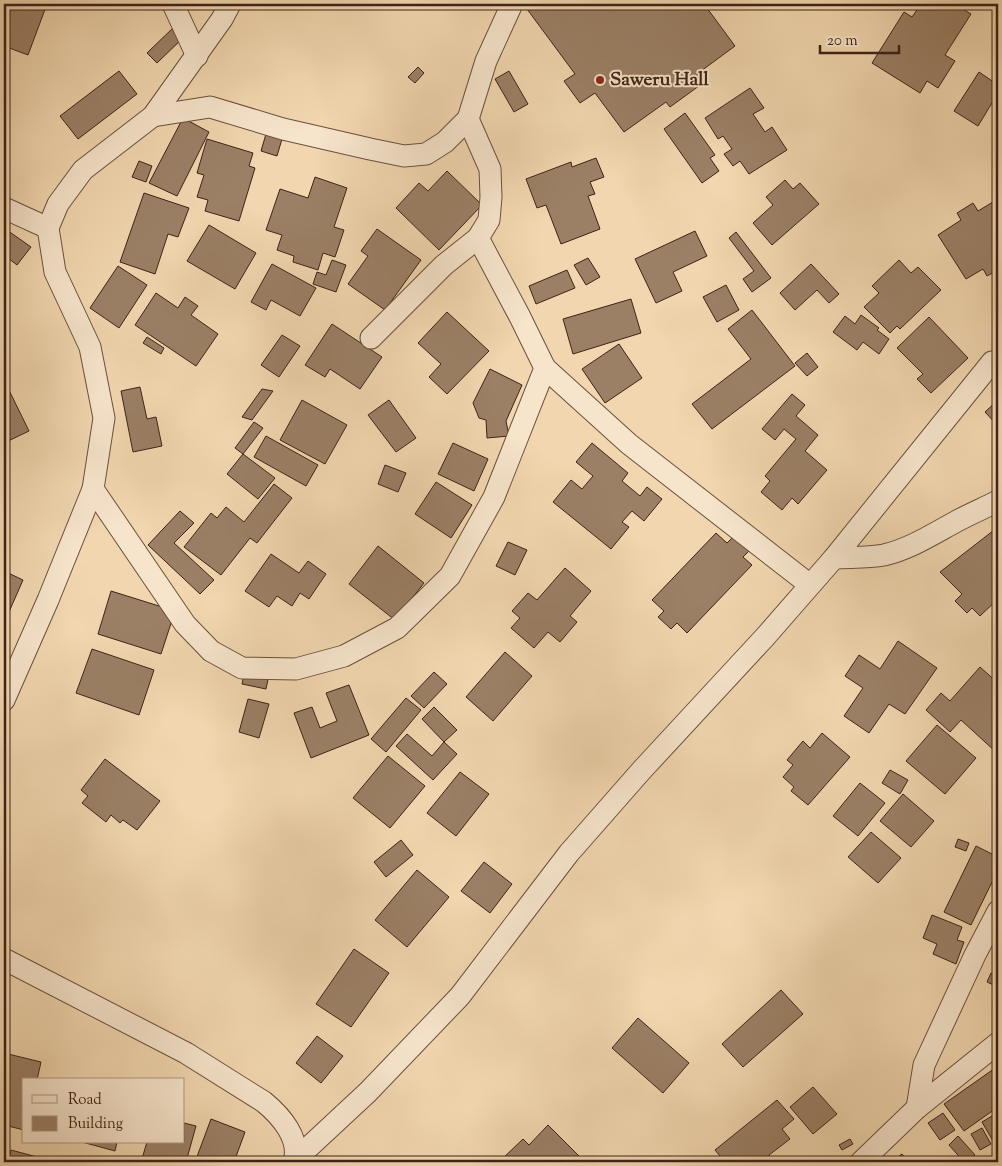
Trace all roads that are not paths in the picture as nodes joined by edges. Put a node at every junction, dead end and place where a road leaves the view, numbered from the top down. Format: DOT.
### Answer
graph roads {
  1 [pos="173,4"];
  2 [pos="230,4"];
  3 [pos="512,4"];
  4 [pos="197,56"];
  5 [pos="153,116"];
  6 [pos="468,119"];
  7 [pos="4,208"];
  8 [pos="48,228"];
  9 [pos="478,238"];
  10 [pos="371,338"];
  11 [pos="992,362"];
  12 [pos="545,368"];
  13 [pos="93,489"];
  14 [pos="998,501"];
  15 [pos="834,558"];
  16 [pos="810,585"];
  17 [pos="4,700"];
  18 [pos="998,911"];
  19 [pos="4,959"];
  20 [pos="998,1043"];
  21 [pos="917,1108"];
  22 [pos="294,1161"];
  23 [pos="861,1162"];
  1 -- 4 [label="street"];
  2 -- 4 [label="street"];
  3 -- 6 [label="street"];
  4 -- 5 [label="street"];
  5 -- 6 [label="street"];
  5 -- 8 [label="street"];
  6 -- 9 [label="street"];
  7 -- 8 [label="street"];
  8 -- 13 [label="street"];
  9 -- 10 [label="street"];
  9 -- 12 [label="street"];
  11 -- 15 [label="street"];
  12 -- 13 [label="street"];
  12 -- 16 [label="street"];
  13 -- 17 [label="street"];
  14 -- 15 [label="street"];
  15 -- 16 [label="street"];
  16 -- 22 [label="street"];
  18 -- 21 [label="street"];
  19 -- 22 [label="street"];
  20 -- 21 [label="street"];
  21 -- 23 [label="street"];
}
